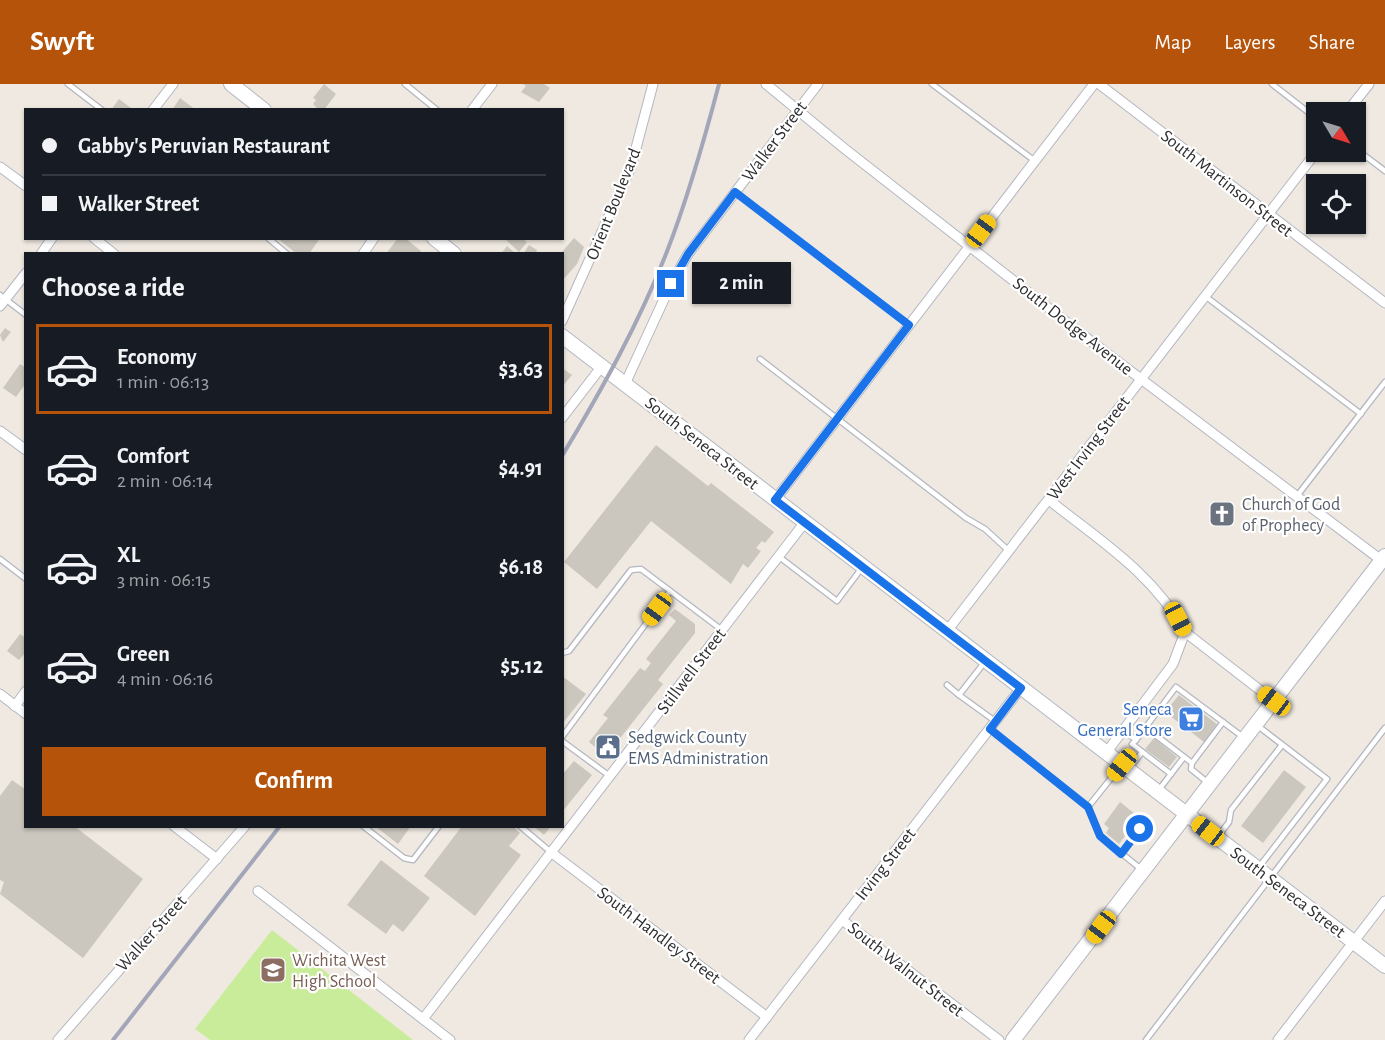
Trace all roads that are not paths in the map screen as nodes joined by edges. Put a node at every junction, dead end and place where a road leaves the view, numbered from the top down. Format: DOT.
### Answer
graph roads {
  1 [pos="69,84"];
  2 [pos="173,84"];
  3 [pos="231,84"];
  4 [pos="405,84"];
  5 [pos="492,84"];
  6 [pos="653,84"];
  7 [pos="766,84"];
  8 [pos="818,84"];
  9 [pos="932,84"];
  10 [pos="1094,84"];
  11 [pos="1099,84"];
  12 [pos="1272,84"];
  13 [pos="1369,84"];
  14 [pos="1355,102"];
  15 [pos="99,108"];
  16 [pos="155,108"];
  17 [pos="261,108"];
  18 [pos="435,108"];
  19 [pos="474,108"];
  20 [pos="798,109"];
  21 [pos="1306,110"];
  22 [pos="1366,157"];
  23 [pos="1035,161"];
  24 [pos="1308,162"];
  25 [pos="0,167"];
  26 [pos="1385,171"];
  27 [pos="24,185"];
  28 [pos="735,192"];
  29 [pos="1267,215"];
  30 [pos="96,240"];
  31 [pos="270,240"];
  32 [pos="436,240"];
  33 [pos="970,246"];
  34 [pos="112,252"];
  35 [pos="285,252"];
  36 [pos="452,252"];
  37 [pos="24,275"];
  38 [pos="1205,296"];
  39 [pos="2,300"];
  40 [pos="1385,303"];
  41 [pos="24,314"];
  42 [pos="564,317"];
  43 [pos="909,325"];
  44 [pos="564,338"];
  45 [pos="760,359"];
  46 [pos="602,366"];
  47 [pos="1141,379"];
  48 [pos="1385,382"];
  49 [pos="626,384"];
  50 [pos="1361,414"];
  51 [pos="564,415"];
  52 [pos="837,419"];
  53 [pos="0,431"];
  54 [pos="24,449"];
  55 [pos="1297,496"];
  56 [pos="775,500"];
  57 [pos="1049,500"];
  58 [pos="805,522"];
  59 [pos="1009,551"];
  60 [pos="778,556"];
  61 [pos="0,559"];
  62 [pos="1384,560"];
  63 [pos="863,567"];
  64 [pos="24,577"];
  65 [pos="670,591"];
  66 [pos="722,630"];
  67 [pos="947,631"];
  68 [pos="1185,632"];
  69 [pos="564,652"];
  70 [pos="986,661"];
  71 [pos="947,685"];
  72 [pos="1021,688"];
  73 [pos="0,694"];
  74 [pos="24,695"];
  75 [pos="959,695"];
  76 [pos="1274,701"];
  77 [pos="15,706"];
  78 [pos="24,713"];
  79 [pos="1223,722"];
  80 [pos="993,725"];
  81 [pos="1256,725"];
  82 [pos="1145,727"];
  83 [pos="1385,728"];
  84 [pos="1124,730"];
  85 [pos="564,736"];
  86 [pos="1245,738"];
  87 [pos="1136,740"];
  88 [pos="564,741"];
  89 [pos="1282,745"];
  90 [pos="1142,752"];
  91 [pos="1106,753"];
  92 [pos="1184,757"];
  93 [pos="1192,763"];
  94 [pos="1125,768"];
  95 [pos="1171,774"];
  96 [pos="611,777"];
  97 [pos="1210,784"];
  98 [pos="1157,792"];
  99 [pos="1088,807"];
  100 [pos="1187,815"];
  101 [pos="177,828"];
  102 [pos="243,828"];
  103 [pos="366,828"];
  104 [pos="437,828"];
  105 [pos="522,828"];
  106 [pos="1140,829"];
  107 [pos="1217,838"];
  108 [pos="552,853"];
  109 [pos="1121,854"];
  110 [pos="217,860"];
  111 [pos="1257,869"];
  112 [pos="1143,871"];
  113 [pos="1270,878"];
  114 [pos="258,891"];
  115 [pos="1385,901"];
  116 [pos="842,920"];
  117 [pos="1353,941"];
  118 [pos="1385,966"];
  119 [pos="767,1017"];
  120 [pos="423,1019"];
  121 [pos="58,1040"];
  122 [pos="450,1040"];
  123 [pos="749,1040"];
  124 [pos="999,1040"];
  125 [pos="1013,1040"];
  126 [pos="1146,1040"];
  127 [pos="1278,1040"];
  1 -- 15 [label="lane"];
  2 -- 16 [label="street"];
  3 -- 17 [label="street"];
  4 -- 18 [label="lane"];
  5 -- 19 [label="street"];
  6 -- 42 [label="street, Orient Boulevard"];
  7 -- 20 [label="street, South Dodge Avenue"];
  8 -- 20 [label="street, Walker Street"];
  9 -- 23 [label="lane"];
  10 -- 23 [label="street"];
  11 -- 29 [label="street, South Martinson Street"];
  12 -- 21 [label="lane"];
  13 -- 14 [label="street"];
  20 -- 28 [label="street, Walker Street"];
  20 -- 33 [label="street, South Dodge Avenue"];
  22 -- 26 [label="lane"];
  23 -- 33 [label="street"];
  24 -- 29 [label="street, West Irving Street"];
  25 -- 27 [label="street"];
  28 -- 43 [label="lane"];
  28 -- 49 [label="street, Walker Street"];
  29 -- 38 [label="street, West Irving Street"];
  29 -- 40 [label="street, South Martinson Street"];
  30 -- 34 [label="street"];
  31 -- 35 [label="lane"];
  32 -- 36 [label="street"];
  33 -- 43 [label="street"];
  33 -- 47 [label="street, South Dodge Avenue"];
  37 -- 39 [label="street"];
  38 -- 47 [label="street, West Irving Street"];
  38 -- 50 [label="lane"];
  39 -- 41 [label="lane"];
  43 -- 52 [label="street"];
  44 -- 46 [label="street, South Seneca Street"];
  45 -- 52 [label="lane"];
  46 -- 49 [label="street, South Seneca Street"];
  46 -- 51 [label="street"];
  47 -- 55 [label="street, South Dodge Avenue"];
  47 -- 57 [label="street, West Irving Street"];
  48 -- 50 [label="lane"];
  49 -- 56 [label="street, South Seneca Street"];
  50 -- 55 [label="lane"];
  52 -- 56 [label="street"];
  52 -- 59 [label="lane"];
  53 -- 54 [label="street"];
  55 -- 62 [label="street, South Dodge Avenue"];
  56 -- 58 [label="street, South Seneca Street"];
  57 -- 59 [label="street, West Irving Street"];
  57 -- 68 [label="street"];
  58 -- 60 [label="street, Stillwell Street"];
  58 -- 63 [label="street, South Seneca Street"];
  59 -- 67 [label="street, West Irving Street"];
  60 -- 63 [label="lane"];
  60 -- 66 [label="street, Stillwell Street"];
  61 -- 64 [label="lane"];
  62 -- 76 [label="street"];
  63 -- 67 [label="street, South Seneca Street"];
  65 -- 66 [label="lane"];
  65 -- 69 [label="lane"];
  65 -- 85 [label="lane"];
  66 -- 96 [label="street, Stillwell Street"];
  67 -- 70 [label="street, South Seneca Street"];
  68 -- 76 [label="street"];
  68 -- 84 [label="street"];
  70 -- 72 [label="street, South Seneca Street"];
  70 -- 75 [label="lane"];
  71 -- 75 [label="lane"];
  72 -- 80 [label="street, Irving Street"];
  72 -- 91 [label="street, South Seneca Street"];
  73 -- 77 [label="street"];
  74 -- 77 [label="street"];
  75 -- 80 [label="lane"];
  76 -- 81 [label="street"];
  77 -- 78 [label="street"];
  79 -- 82 [label="lane"];
  79 -- 86 [label="lane"];
  79 -- 93 [label="lane"];
  80 -- 99 [label="lane"];
  80 -- 116 [label="street, Irving Street"];
  81 -- 86 [label="street"];
  81 -- 89 [label="lane"];
  82 -- 87 [label="lane"];
  82 -- 92 [label="lane"];
  83 -- 113 [label="lane"];
  84 -- 87 [label="lane"];
  84 -- 91 [label="street"];
  86 -- 97 [label="street"];
  87 -- 90 [label="lane"];
  88 -- 96 [label="lane"];
  89 -- 107 [label="lane"];
  89 -- 111 [label="lane"];
  90 -- 94 [label="lane"];
  90 -- 95 [label="lane"];
  91 -- 94 [label="street, South Seneca Street"];
  92 -- 93 [label="lane"];
  92 -- 95 [label="lane"];
  93 -- 97 [label="lane"];
  94 -- 98 [label="street, South Seneca Street"];
  94 -- 99 [label="lane"];
  95 -- 98 [label="lane"];
  96 -- 108 [label="street, Stillwell Street"];
  97 -- 100 [label="street"];
  98 -- 100 [label="street, South Seneca Street"];
  99 -- 109 [label="lane"];
  100 -- 107 [label="street, South Seneca Street"];
  100 -- 112 [label="street"];
  101 -- 110 [label="street"];
  102 -- 110 [label="street, Walker Street"];
  103 -- 104 [label="lane"];
  105 -- 108 [label="lane"];
  106 -- 109 [label="lane"];
  107 -- 111 [label="street, South Seneca Street"];
  108 -- 119 [label="street, South Handley Street"];
  108 -- 120 [label="street, Stillwell Street"];
  109 -- 112 [label="lane"];
  110 -- 121 [label="street, Walker Street"];
  111 -- 113 [label="street, South Seneca Street"];
  112 -- 125 [label="street"];
  113 -- 117 [label="street, South Seneca Street"];
  113 -- 126 [label="lane"];
  114 -- 120 [label="street"];
  115 -- 117 [label="street"];
  116 -- 119 [label="street, Irving Street"];
  116 -- 124 [label="street, South Walnut Street"];
  117 -- 118 [label="street, South Seneca Street"];
  117 -- 127 [label="street"];
  119 -- 123 [label="street, Irving Street"];
  120 -- 122 [label="street"];
}
